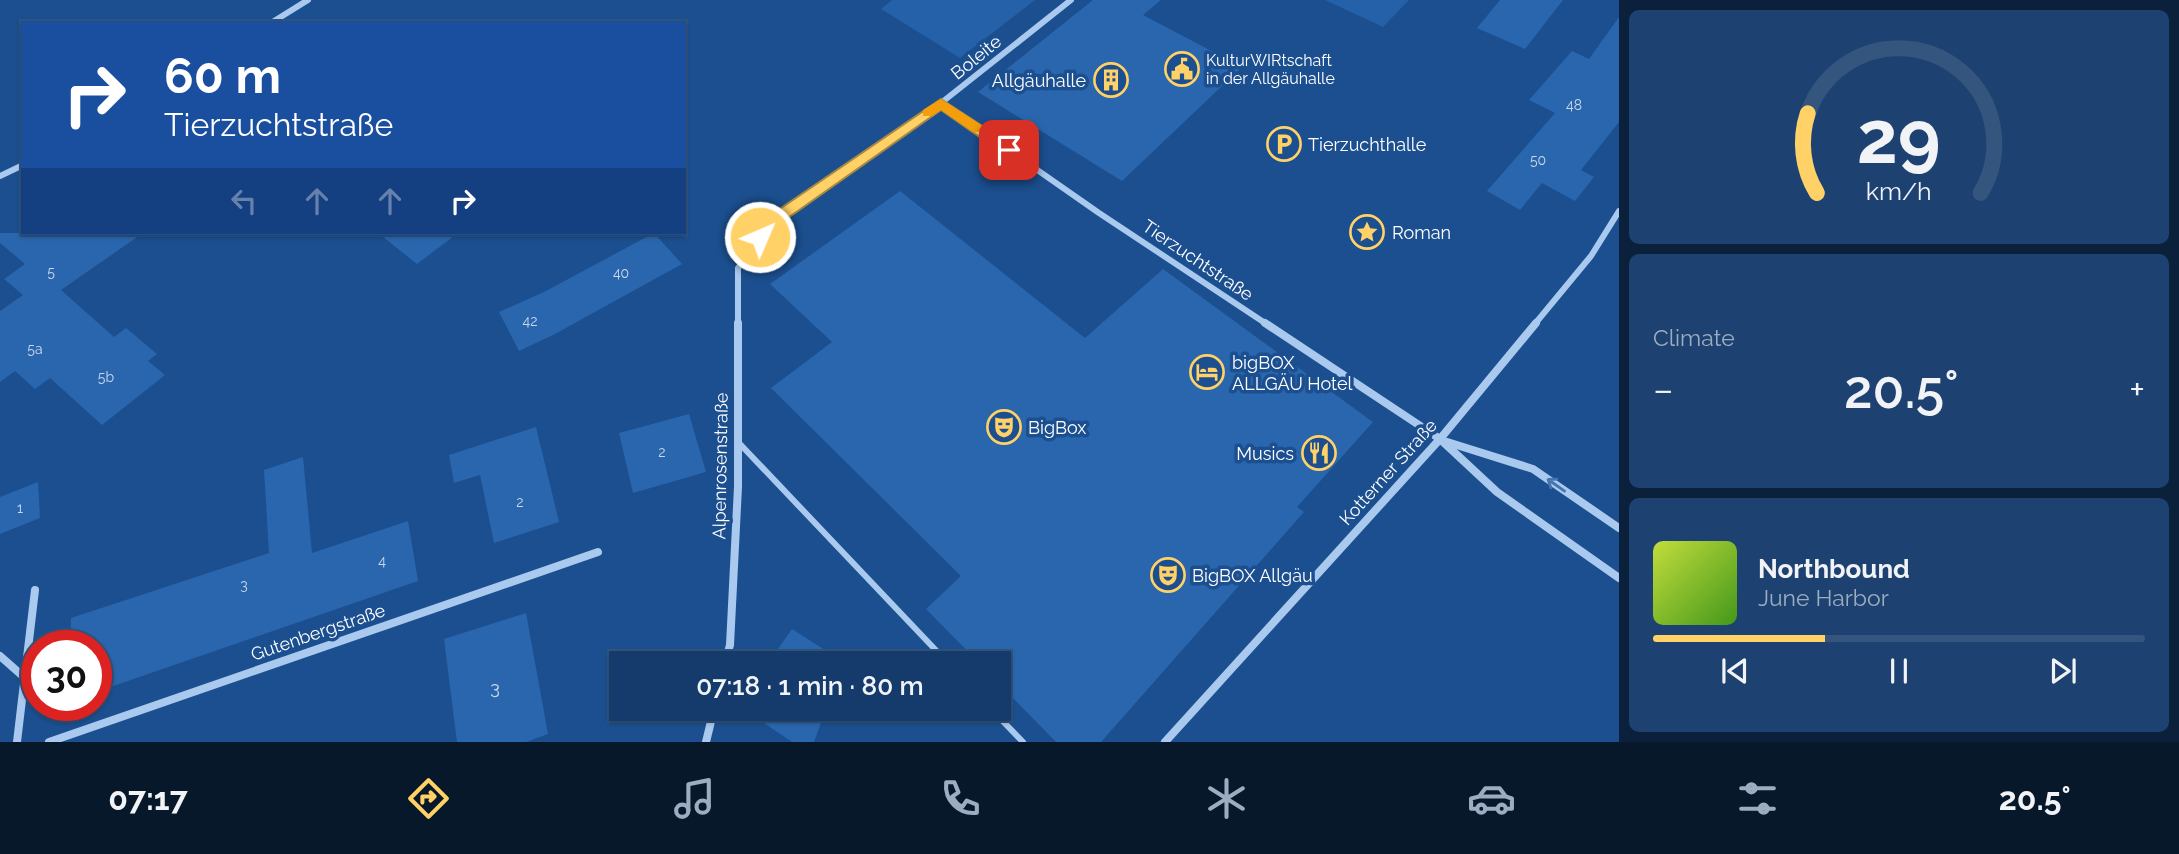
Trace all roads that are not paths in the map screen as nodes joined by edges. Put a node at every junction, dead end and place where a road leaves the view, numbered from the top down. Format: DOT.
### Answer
graph roads {
  1 [pos="308,0"];
  2 [pos="1071,0"];
  3 [pos="274,21"];
  4 [pos="941,103"];
  5 [pos="21,166"];
  6 [pos="0,176"];
  7 [pos="1619,211"];
  8 [pos="738,268"];
  9 [pos="1440,439"];
  10 [pos="737,441"];
  11 [pos="1619,528"];
  12 [pos="598,552"];
  13 [pos="1619,578"];
  14 [pos="35,590"];
  15 [pos="30,630"];
  16 [pos="728,651"];
  17 [pos="937,651"];
  18 [pos="0,656"];
  19 [pos="21,674"];
  20 [pos="21,710"];
  21 [pos="711,721"];
  22 [pos="1003,721"];
  23 [pos="17,742"];
  24 [pos="48,742"];
  25 [pos="706,742"];
  26 [pos="1023,742"];
  27 [pos="1165,742"];
  1 -- 3 [label="street"];
  2 -- 4 [label="street, Boleite"];
  4 -- 8 [label="street, Boleite"];
  4 -- 9 [label="street, Tierzuchtstraße"];
  5 -- 6 [label="street"];
  7 -- 9 [label="street, Kotterner Straße"];
  8 -- 10 [label="street, Alpenrosenstraße"];
  11 -- 9 [label="street, one-way"];
  9 -- 13 [label="street"];
  9 -- 27 [label="street, Kotterner Straße"];
  10 -- 16 [label="street, Alpenrosenstraße"];
  10 -- 17 [label="lane"];
  12 -- 24 [label="street, Gutenbergstraße"];
  14 -- 15 [label="street"];
  18 -- 19 [label="street"];
  20 -- 23 [label="street"];
  21 -- 25 [label="street"];
  22 -- 26 [label="lane"];
}
